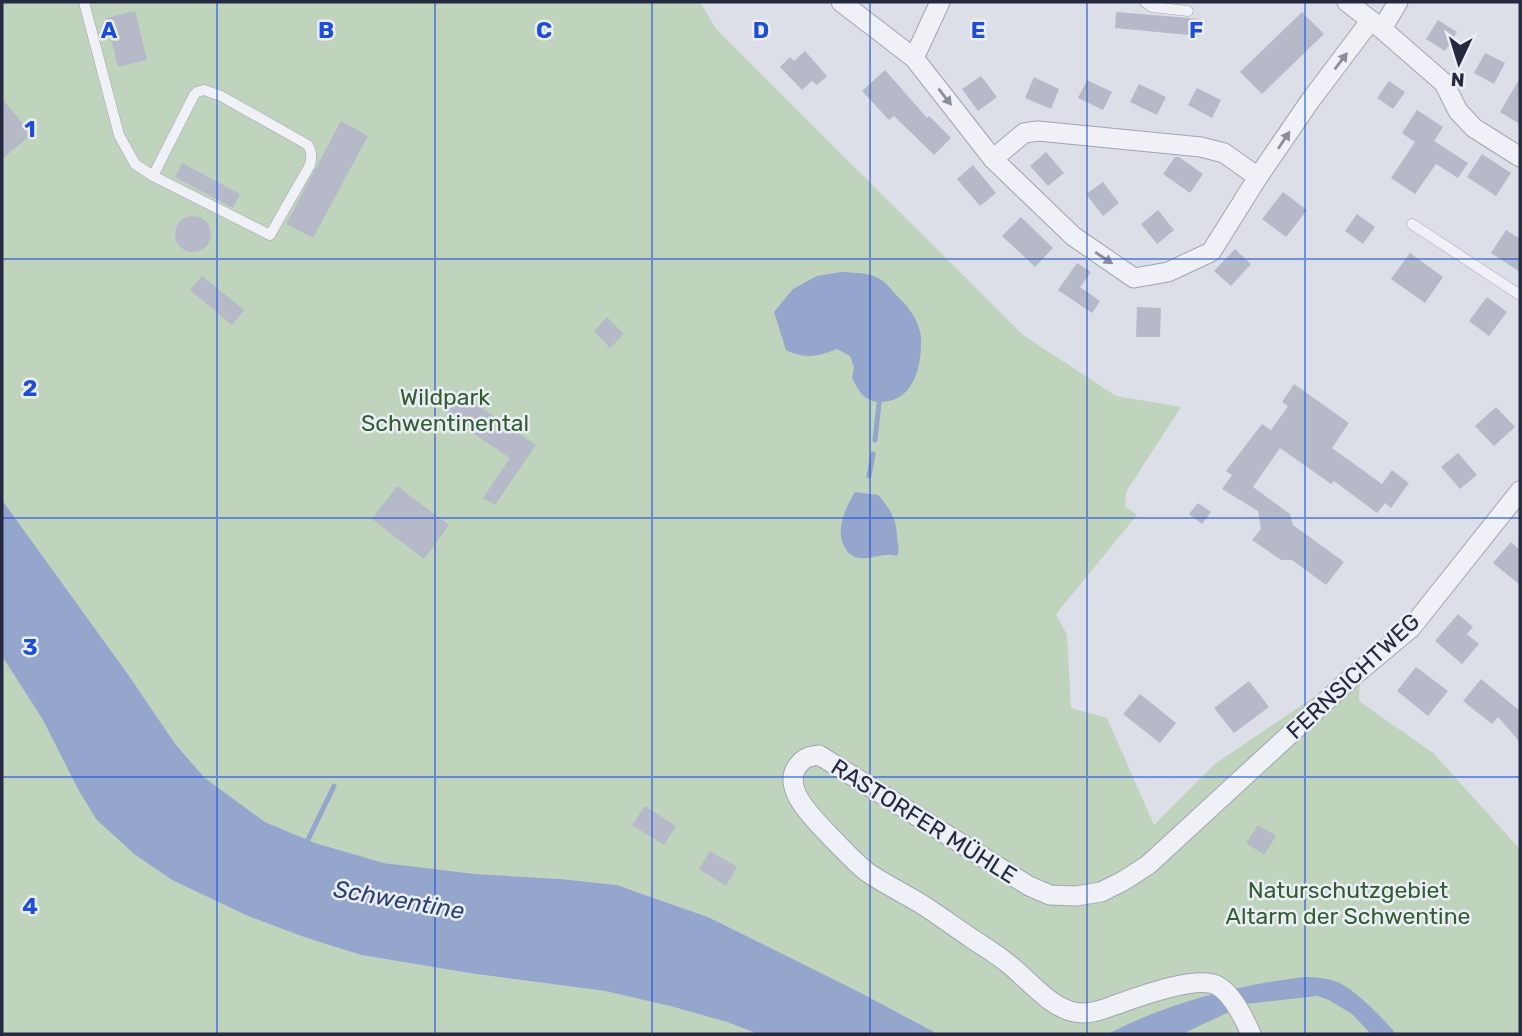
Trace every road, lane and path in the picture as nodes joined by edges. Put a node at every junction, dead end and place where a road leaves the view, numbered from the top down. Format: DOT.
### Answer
graph roads {
  1 [pos="84,2"];
  2 [pos="841,2"];
  3 [pos="940,2"];
  4 [pos="1145,2"];
  5 [pos="1347,2"];
  6 [pos="1398,2"];
  7 [pos="1188,11"];
  8 [pos="1376,25"];
  9 [pos="914,58"];
  10 [pos="1520,158"];
  11 [pos="993,159"];
  12 [pos="153,176"];
  13 [pos="1258,177"];
  14 [pos="1412,224"];
  15 [pos="1520,296"];
  16 [pos="1520,491"];
  17 [pos="1263,760"];
  18 [pos="1251,1034"];
  1 -- 12 [label="lane"];
  2 -- 9 [label="street"];
  3 -- 9 [label="street"];
  4 -- 7 [label="lane"];
  5 -- 8 [label="street"];
  6 -- 8 [label="street"];
  8 -- 10 [label="street"];
  13 -- 8 [label="street, one-way"];
  9 -- 11 [label="street, one-way"];
  11 -- 13 [label="street"];
  11 -- 13 [label="street, one-way"];
  12 -- 12 [label="lane"];
  14 -- 15 [label="lane"];
  16 -- 17 [label="street, FERNSICHTWEG"];
  17 -- 18 [label="street, RASTORFER MÜHLE"];
}
